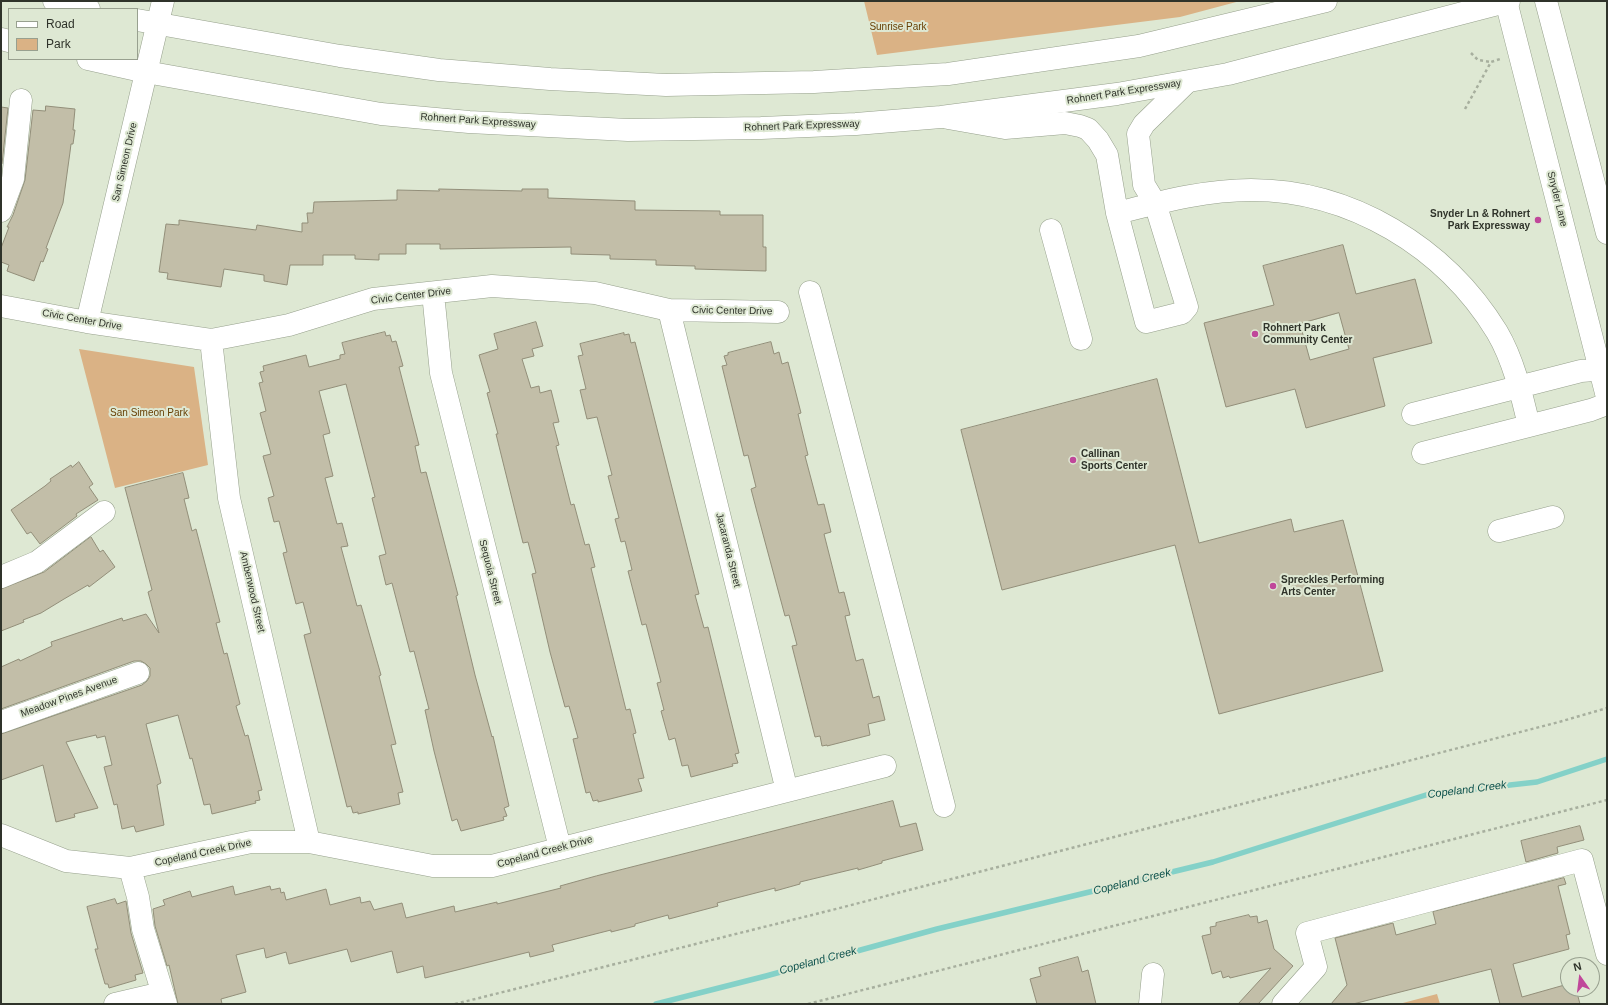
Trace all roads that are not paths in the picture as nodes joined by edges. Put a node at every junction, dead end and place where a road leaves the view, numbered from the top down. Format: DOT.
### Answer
graph roads {
  1 [pos="54,1"];
  2 [pos="162,1"];
  3 [pos="1326,1"];
  4 [pos="1507,1"];
  5 [pos="1546,1"];
  6 [pos="85,8"];
  7 [pos="147,22"];
  8 [pos="92,60"];
  9 [pos="146,72"];
  10 [pos="1186,83"];
  11 [pos="22,100"];
  12 [pos="941,117"];
  13 [pos="1155,203"];
  14 [pos="1,211"];
  15 [pos="1117,213"];
  16 [pos="1051,230"];
  17 [pos="1607,233"];
  18 [pos="810,292"];
  19 [pos="433,293"];
  20 [pos="1,306"];
  21 [pos="669,310"];
  22 [pos="778,312"];
  23 [pos="87,322"];
  24 [pos="1081,339"];
  25 [pos="211,340"];
  26 [pos="1603,369"];
  27 [pos="1520,387"];
  28 [pos="1607,397"];
  29 [pos="1607,404"];
  30 [pos="1413,414"];
  31 [pos="1529,426"];
  32 [pos="1423,453"];
  33 [pos="104,512"];
  34 [pos="1553,517"];
  35 [pos="1499,531"];
  36 [pos="1,576"];
  37 [pos="138,673"];
  38 [pos="1,722"];
  39 [pos="885,766"];
  40 [pos="787,791"];
  41 [pos="944,806"];
  42 [pos="1,835"];
  43 [pos="309,842"];
  44 [pos="560,848"];
  45 [pos="130,868"];
  46 [pos="1607,954"];
  47 [pos="1153,974"];
  48 [pos="164,999"];
  49 [pos="115,1004"];
  50 [pos="1150,1004"];
  51 [pos="1283,1004"];
  1 -- 6 [label="street"];
  2 -- 7 [label="street, San Simeon Drive"];
  3 -- 7 [label="street"];
  4 -- 10 [label="street, Rohnert Park Expressway"];
  4 -- 26 [label="street, Snyder Lane"];
  5 -- 17 [label="street"];
  7 -- 9 [label="street, San Simeon Drive"];
  8 -- 9 [label="street, Rohnert Park Expressway"];
  9 -- 12 [label="street, Rohnert Park Expressway"];
  9 -- 23 [label="street, San Simeon Drive"];
  10 -- 12 [label="street, Rohnert Park Expressway"];
  10 -- 13 [label="street"];
  11 -- 14 [label="street"];
  12 -- 15 [label="street"];
  13 -- 15 [label="street"];
  13 -- 15 [label="street"];
  13 -- 27 [label="street"];
  16 -- 24 [label="street"];
  18 -- 41 [label="street"];
  19 -- 21 [label="street, Civic Center Drive"];
  19 -- 25 [label="street, Civic Center Drive"];
  19 -- 44 [label="street, Sequoia Street"];
  20 -- 23 [label="street, Civic Center Drive"];
  21 -- 22 [label="street, Civic Center Drive"];
  21 -- 40 [label="street, Jacaranda Street"];
  23 -- 25 [label="street, Civic Center Drive"];
  25 -- 43 [label="street, Amberwood Street"];
  26 -- 27 [label="street"];
  26 -- 28 [label="street, Snyder Lane"];
  27 -- 30 [label="street"];
  27 -- 31 [label="street"];
  29 -- 31 [label="street"];
  31 -- 32 [label="street"];
  33 -- 36 [label="street"];
  34 -- 35 [label="street"];
  37 -- 38 [label="street, Meadow Pines Avenue"];
  39 -- 40 [label="street, Copeland Creek Drive"];
  40 -- 44 [label="street, Copeland Creek Drive"];
  42 -- 45 [label="street, Copeland Creek Drive"];
  43 -- 44 [label="street, Copeland Creek Drive"];
  43 -- 45 [label="street, Copeland Creek Drive"];
  45 -- 48 [label="street"];
  46 -- 51 [label="street"];
  47 -- 50 [label="street"];
  48 -- 49 [label="street"];
}
